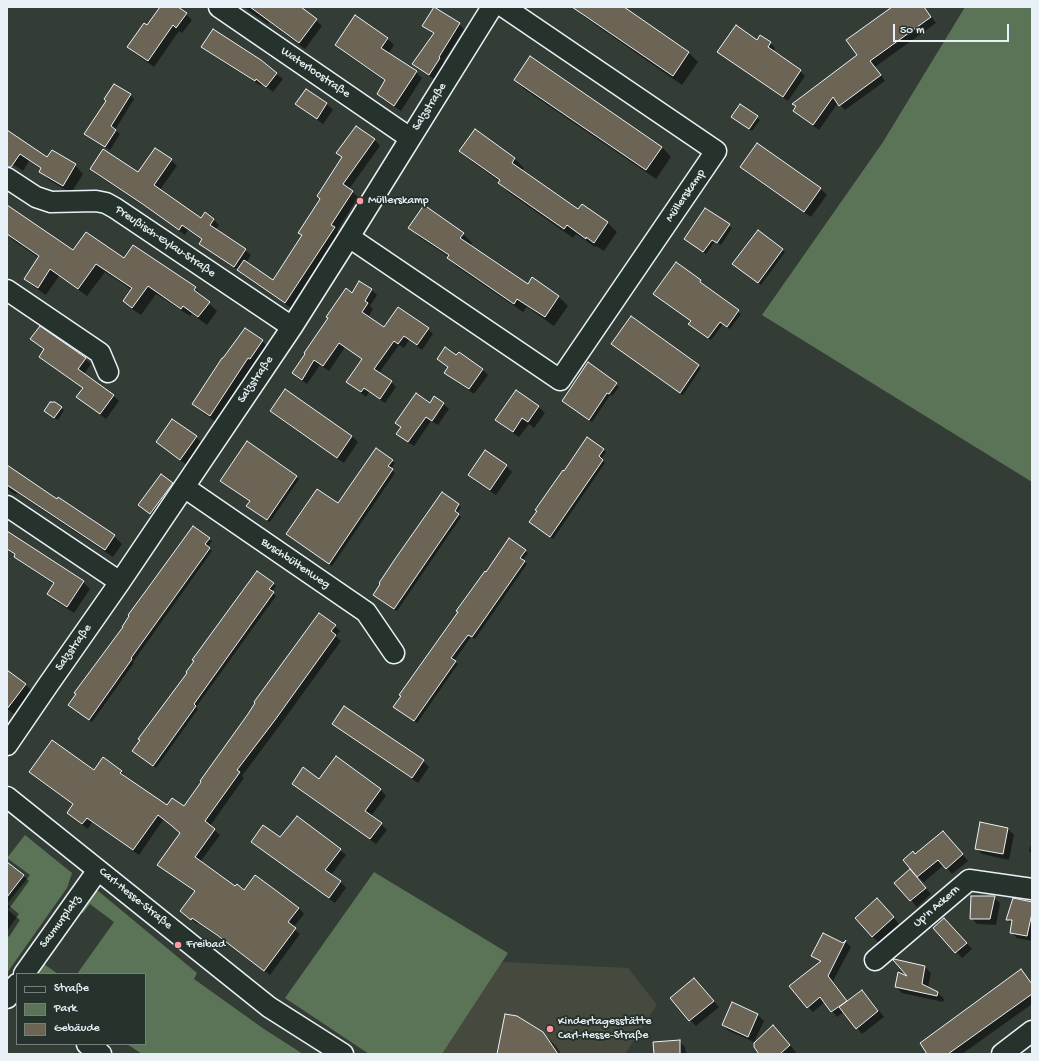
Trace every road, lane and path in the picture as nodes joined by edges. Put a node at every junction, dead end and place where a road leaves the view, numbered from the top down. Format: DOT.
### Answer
graph roads {
  1 [pos="219,7"];
  2 [pos="492,7"];
  3 [pos="504,7"];
  4 [pos="410,138"];
  5 [pos="7,178"];
  6 [pos="350,237"];
  7 [pos="7,290"];
  8 [pos="292,327"];
  9 [pos="108,372"];
  10 [pos="184,487"];
  11 [pos="7,506"];
  12 [pos="120,582"];
  13 [pos="394,653"];
  14 [pos="7,745"];
  15 [pos="7,797"];
  16 [pos="98,870"];
  17 [pos="1032,889"];
  18 [pos="876,960"];
  19 [pos="25,973"];
  20 [pos="1032,1032"];
  21 [pos="88,1045"];
  22 [pos="101,1054"];
  23 [pos="343,1054"];
  24 [pos="1002,1054"];
  1 -- 4 [label="street, Waterloostraße"];
  2 -- 4 [label="street, Salzstraße"];
  3 -- 6 [label="street, Müllerskamp"];
  4 -- 6 [label="street, Salzstraße"];
  5 -- 8 [label="street, Preußisch-Eylau-Straße"];
  6 -- 8 [label="street, Salzstraße"];
  7 -- 9 [label="street"];
  8 -- 10 [label="street, Salzstraße"];
  10 -- 12 [label="street, Salzstraße"];
  10 -- 13 [label="street, Buschbültenweg"];
  11 -- 12 [label="street"];
  12 -- 14 [label="street, Salzstraße"];
  15 -- 16 [label="street, Carl-Hesse-Straße"];
  16 -- 19 [label="street, Saumurplatz"];
  16 -- 23 [label="street, Carl-Hesse-Straße"];
  17 -- 18 [label="street, Up'n Ackern"];
  20 -- 24 [label="street"];
  21 -- 22 [label="street"];
}
